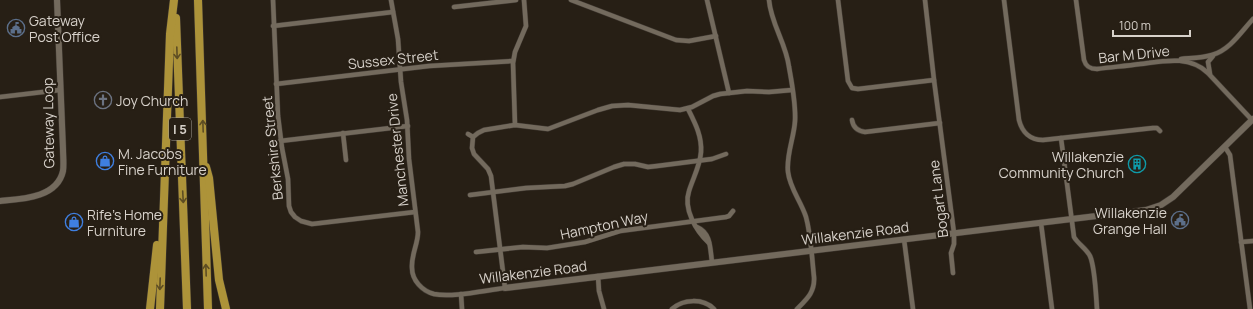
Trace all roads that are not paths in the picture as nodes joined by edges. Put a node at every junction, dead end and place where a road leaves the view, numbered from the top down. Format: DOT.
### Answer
graph roads {
  1 [pos="57,0"];
  2 [pos="175,0"];
  3 [pos="198,0"];
  4 [pos="273,0"];
  5 [pos="391,0"];
  6 [pos="516,0"];
  7 [pos="524,0"];
  8 [pos="571,0"];
  9 [pos="707,0"];
  10 [pos="769,0"];
  11 [pos="838,0"];
  12 [pos="925,0"];
  13 [pos="1004,0"];
  14 [pos="1076,0"];
  15 [pos="454,6"];
  16 [pos="393,12"];
  17 [pos="1253,19"];
  18 [pos="273,26"];
  19 [pos="716,36"];
  20 [pos="1214,55"];
  21 [pos="1173,60"];
  22 [pos="513,61"];
  23 [pos="400,69"];
  24 [pos="1211,76"];
  25 [pos="934,80"];
  26 [pos="276,84"];
  27 [pos="60,90"];
  28 [pos="792,90"];
  29 [pos="729,93"];
  30 [pos="0,97"];
  31 [pos="688,108"];
  32 [pos="852,120"];
  33 [pos="1252,120"];
  34 [pos="940,123"];
  35 [pos="515,125"];
  36 [pos="408,126"];
  37 [pos="1160,131"];
  38 [pos="343,133"];
  39 [pos="468,134"];
  40 [pos="473,137"];
  41 [pos="1061,138"];
  42 [pos="280,141"];
  43 [pos="1225,147"];
  44 [pos="726,154"];
  45 [pos="204,158"];
  46 [pos="346,160"];
  47 [pos="700,161"];
  48 [pos="493,192"];
  49 [pos="470,195"];
  50 [pos="0,201"];
  51 [pos="733,211"];
  52 [pos="415,212"];
  53 [pos="163,213"];
  54 [pos="1072,219"];
  55 [pos="693,221"];
  56 [pos="1041,223"];
  57 [pos="954,233"];
  58 [pos="904,238"];
  59 [pos="1253,240"];
  60 [pos="1241,242"];
  61 [pos="500,249"];
  62 [pos="810,250"];
  63 [pos="476,252"];
  64 [pos="712,262"];
  65 [pos="953,273"];
  66 [pos="598,276"];
  67 [pos="505,288"];
  68 [pos="427,291"];
  69 [pos="461,294"];
  70 [pos="1251,297"];
  71 [pos="160,306"];
  72 [pos="150,309"];
  73 [pos="187,309"];
  74 [pos="208,309"];
  75 [pos="226,309"];
  76 [pos="462,309"];
  77 [pos="604,309"];
  78 [pos="672,309"];
  79 [pos="714,309"];
  80 [pos="797,309"];
  81 [pos="913,309"];
  82 [pos="1052,309"];
  83 [pos="1097,309"];
  84 [pos="1250,309"];
  1 -- 27 [label="street, Gateway Loop"];
  2 -- 53 [label="highway"];
  2 -- 73 [label="highway, I 5, one-way"];
  45 -- 3 [label="highway, I 5, one-way"];
  4 -- 18 [label="street, Berkshire Street"];
  5 -- 16 [label="street, Manchester Drive"];
  6 -- 15 [label="street"];
  7 -- 22 [label="street"];
  8 -- 19 [label="street"];
  9 -- 19 [label="street"];
  10 -- 28 [label="street"];
  11 -- 25 [label="street"];
  12 -- 25 [label="street, Bogart Lane"];
  13 -- 41 [label="street"];
  14 -- 21 [label="street, Bar M Drive"];
  16 -- 18 [label="street"];
  16 -- 23 [label="street, Manchester Drive"];
  17 -- 20 [label="street"];
  18 -- 26 [label="street, Berkshire Street"];
  19 -- 29 [label="street"];
  20 -- 21 [label="street"];
  20 -- 24 [label="street"];
  21 -- 24 [label="street, Bar M Drive"];
  22 -- 23 [label="street, Sussex Street"];
  22 -- 35 [label="street"];
  23 -- 26 [label="street, Sussex Street"];
  23 -- 36 [label="street, Manchester Drive"];
  24 -- 33 [label="street, Bar M Drive"];
  25 -- 34 [label="street, Bogart Lane"];
  26 -- 42 [label="street, Berkshire Street"];
  27 -- 30 [label="street"];
  27 -- 50 [label="street, Gateway Loop"];
  28 -- 29 [label="street"];
  28 -- 62 [label="street"];
  29 -- 31 [label="street"];
  31 -- 35 [label="street"];
  31 -- 47 [label="street"];
  32 -- 34 [label="street"];
  33 -- 43 [label="street, Willakenzie Road"];
  34 -- 57 [label="street, Bogart Lane"];
  35 -- 40 [label="street"];
  36 -- 38 [label="street"];
  36 -- 52 [label="street, Manchester Drive"];
  37 -- 41 [label="street"];
  38 -- 42 [label="street"];
  38 -- 46 [label="street"];
  39 -- 40 [label="street"];
  40 -- 48 [label="street"];
  41 -- 54 [label="street"];
  42 -- 52 [label="street, Berkshire Street"];
  43 -- 54 [label="street, Willakenzie Road"];
  43 -- 60 [label="street"];
  44 -- 47 [label="street"];
  74 -- 45 [label="highway, I 5, one-way"];
  45 -- 75 [label="highway"];
  47 -- 48 [label="street"];
  47 -- 55 [label="street"];
  48 -- 49 [label="street"];
  48 -- 61 [label="street"];
  51 -- 55 [label="street, Hampton Way"];
  52 -- 68 [label="street, Manchester Drive"];
  53 -- 71 [label="highway, one-way"];
  53 -- 72 [label="highway"];
  54 -- 56 [label="street, Willakenzie Road"];
  54 -- 83 [label="street"];
  55 -- 61 [label="street, Hampton Way"];
  55 -- 64 [label="street"];
  56 -- 57 [label="street, Willakenzie Road"];
  56 -- 82 [label="street"];
  57 -- 58 [label="street, Willakenzie Road"];
  57 -- 65 [label="street, Bogart Lane"];
  58 -- 62 [label="street, Willakenzie Road"];
  58 -- 81 [label="street"];
  59 -- 60 [label="street"];
  60 -- 70 [label="street"];
  61 -- 63 [label="street, Hampton Way"];
  61 -- 67 [label="street"];
  62 -- 64 [label="street, Willakenzie Road"];
  62 -- 80 [label="street"];
  64 -- 66 [label="street, Willakenzie Road"];
  66 -- 67 [label="street, Willakenzie Road"];
  66 -- 77 [label="street"];
  67 -- 69 [label="street, Willakenzie Road"];
  68 -- 69 [label="street, Willakenzie Road"];
  69 -- 76 [label="street"];
  70 -- 84 [label="street"];
  78 -- 79 [label="street"];
}
